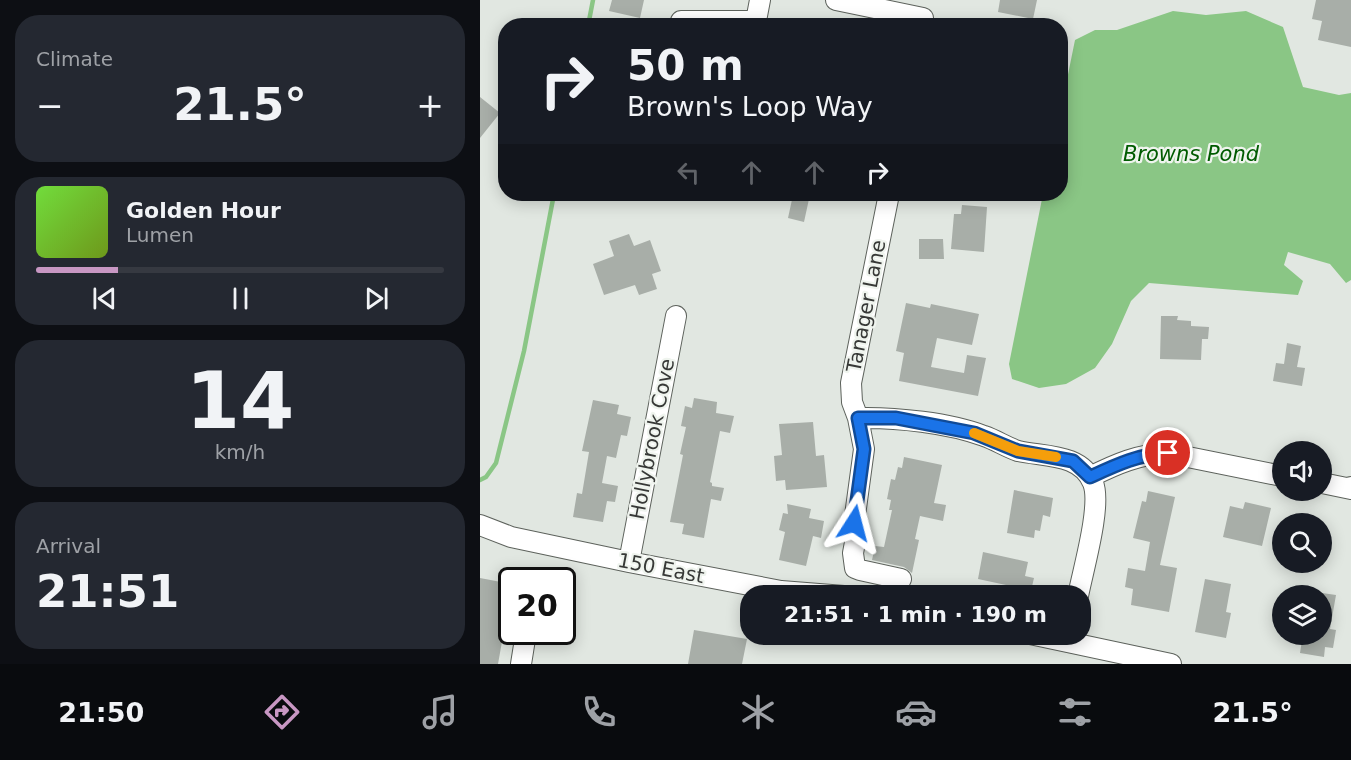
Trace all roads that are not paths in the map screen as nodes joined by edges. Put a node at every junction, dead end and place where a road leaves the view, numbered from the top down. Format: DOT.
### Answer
graph roads {
  1 [pos="760,0"];
  2 [pos="836,0"];
  3 [pos="924,14"];
  4 [pos="757,18"];
  5 [pos="888,201"];
  6 [pos="676,316"];
  7 [pos="858,418"];
  8 [pos="1272,474"];
  9 [pos="1090,477"];
  10 [pos="480,525"];
  11 [pos="629,562"];
  12 [pos="901,579"];
  13 [pos="750,585"];
  14 [pos="1080,585"];
  15 [pos="1091,644"];
  16 [pos="524,645"];
  17 [pos="521,664"];
  18 [pos="1171,664"];
  1 -- 4 [label="street"];
  2 -- 3 [label="street"];
  5 -- 7 [label="street, Tanager Lane"];
  6 -- 11 [label="street, Hollybrook Cove"];
  7 -- 9 [label="street"];
  7 -- 12 [label="street, Tanager Lane"];
  8 -- 9 [label="street"];
  9 -- 14 [label="street"];
  10 -- 11 [label="street, 150 East"];
  11 -- 13 [label="street, 150 East"];
  15 -- 18 [label="street"];
  16 -- 17 [label="street"];
}
